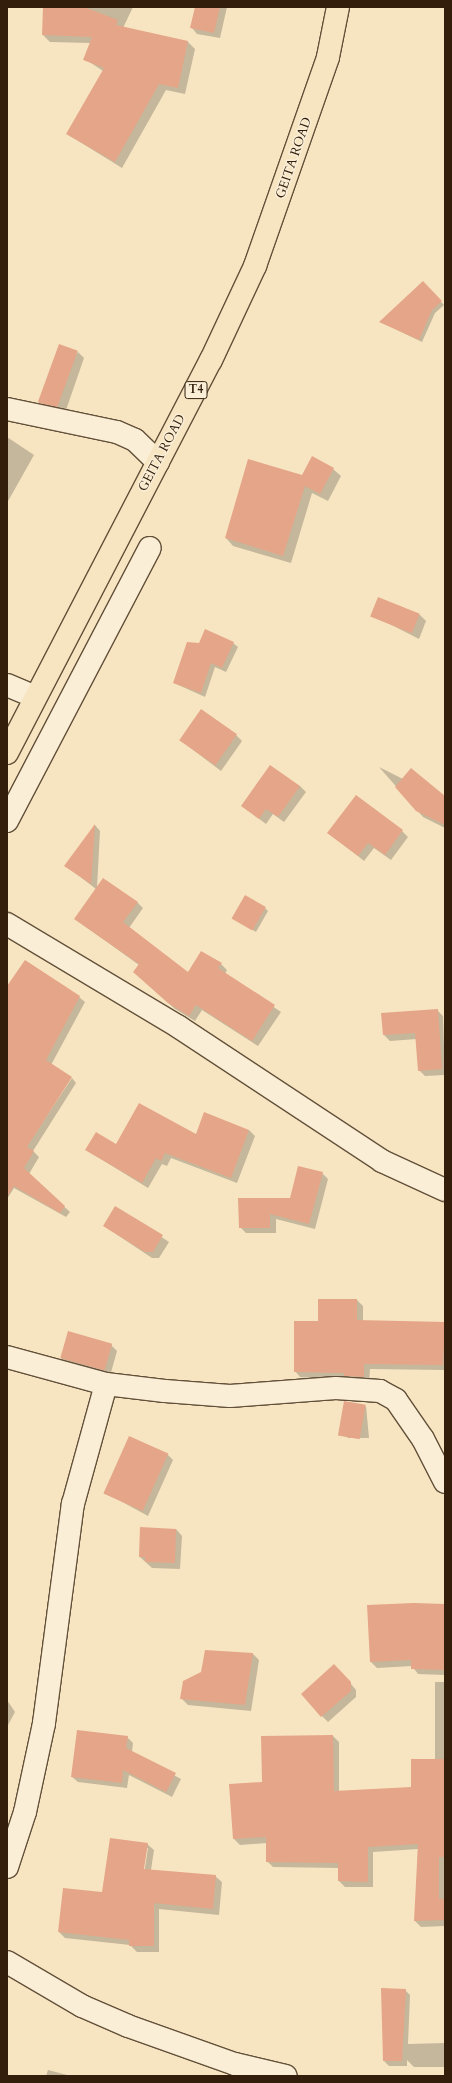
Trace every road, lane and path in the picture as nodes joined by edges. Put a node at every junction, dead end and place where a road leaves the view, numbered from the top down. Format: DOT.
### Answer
graph roads {
  1 [pos="338,7"];
  2 [pos="7,409"];
  3 [pos="158,462"];
  4 [pos="150,548"];
  5 [pos="7,685"];
  6 [pos="35,697"];
  7 [pos="7,753"];
  8 [pos="7,821"];
  9 [pos="7,924"];
  10 [pos="445,1190"];
  11 [pos="7,1357"];
  12 [pos="106,1384"];
  13 [pos="445,1482"];
  14 [pos="7,1867"];
  15 [pos="7,1962"];
  16 [pos="286,2076"];
  1 -- 3 [label="highway, GEITA ROAD / T4"];
  2 -- 3 [label="street"];
  3 -- 6 [label="highway, GEITA ROAD / T4"];
  4 -- 8 [label="street"];
  5 -- 6 [label="street"];
  6 -- 7 [label="highway, GEITA ROAD / T4"];
  9 -- 10 [label="street"];
  11 -- 12 [label="street"];
  12 -- 13 [label="street"];
  12 -- 14 [label="street"];
  15 -- 16 [label="street"];
}
